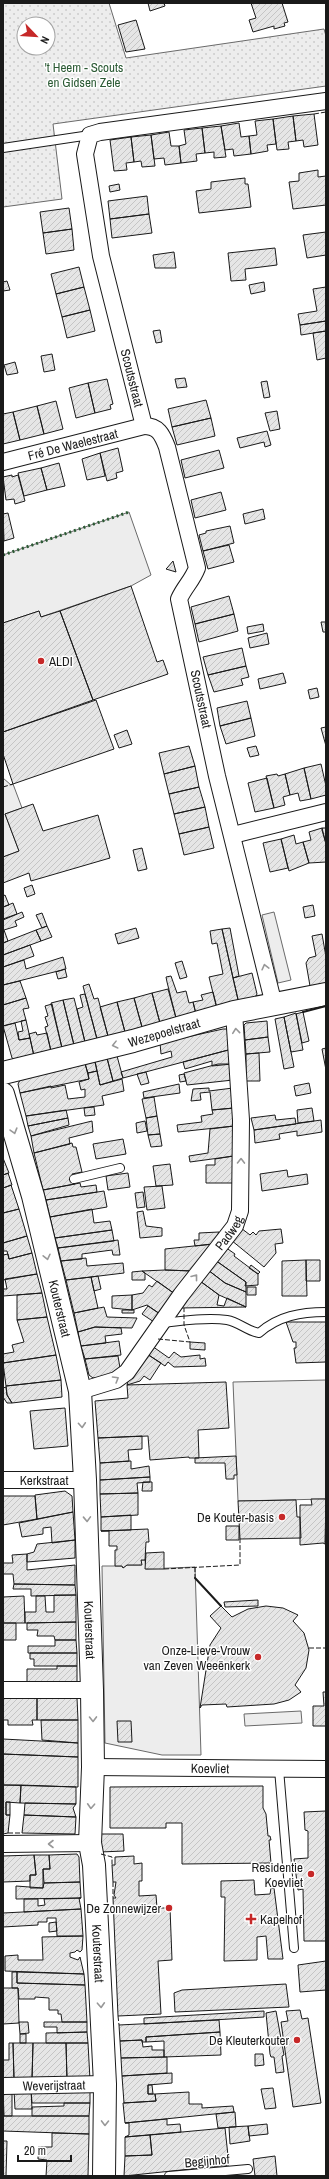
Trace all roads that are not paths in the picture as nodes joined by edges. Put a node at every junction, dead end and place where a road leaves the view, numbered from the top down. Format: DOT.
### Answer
graph roads {
  1 [pos="326,101"];
  2 [pos="90,135"];
  3 [pos="3,148"];
  4 [pos="144,426"];
  5 [pos="3,462"];
  6 [pos="326,812"];
  7 [pos="233,835"];
  8 [pos="326,994"];
  9 [pos="274,1005"];
  10 [pos="234,1012"];
  11 [pos="3,1073"];
  12 [pos="3,1094"];
  13 [pos="120,1168"];
  14 [pos="74,1180"];
  15 [pos="326,1312"];
  16 [pos="161,1323"];
  17 [pos="80,1391"];
  18 [pos="3,1480"];
  19 [pos="85,1480"];
  20 [pos="3,1690"];
  21 [pos="92,1690"];
  22 [pos="93,1767"];
  23 [pos="279,1769"];
  24 [pos="326,1769"];
  25 [pos="90,1843"];
  26 [pos="3,1844"];
  27 [pos="294,1948"];
  28 [pos="105,2084"];
  29 [pos="3,2086"];
  30 [pos="248,2169"];
  31 [pos="104,2176"];
  32 [pos="168,2176"];
  1 -- 2 [label="street"];
  2 -- 3 [label="lane"];
  2 -- 4 [label="street, Scoutsstraat"];
  4 -- 5 [label="street, Fré De Waelestraat"];
  4 -- 7 [label="street, Scoutsstraat"];
  6 -- 7 [label="street"];
  9 -- 7 [label="street, Scoutsstraat, one-way"];
  8 -- 9 [label="street, Wezepoelstraat"];
  9 -- 10 [label="street, Wezepoelstraat"];
  10 -- 11 [label="street, Wezepoelstraat, one-way"];
  16 -- 10 [label="street, Padweg, one-way"];
  12 -- 17 [label="street, Kouterstraat, one-way"];
  13 -- 14 [label="lane"];
  15 -- 16 [label="lane"];
  17 -- 16 [label="street, Padweg, one-way"];
  17 -- 19 [label="street, Kouterstraat, one-way"];
  18 -- 19 [label="street, Kerkstraat"];
  19 -- 21 [label="street, Kouterstraat, one-way"];
  20 -- 21 [label="street"];
  21 -- 22 [label="street, Kouterstraat, one-way"];
  22 -- 23 [label="street, Koevliet"];
  22 -- 25 [label="street, Kouterstraat, one-way"];
  23 -- 24 [label="street, Koevliet"];
  23 -- 27 [label="lane"];
  25 -- 26 [label="street, one-way"];
  25 -- 28 [label="street, Kouterstraat, one-way"];
  28 -- 29 [label="street, Weverijstraat"];
  28 -- 31 [label="street, Kouterstraat, one-way"];
  30 -- 32 [label="lane, Begijnhof"];
}
